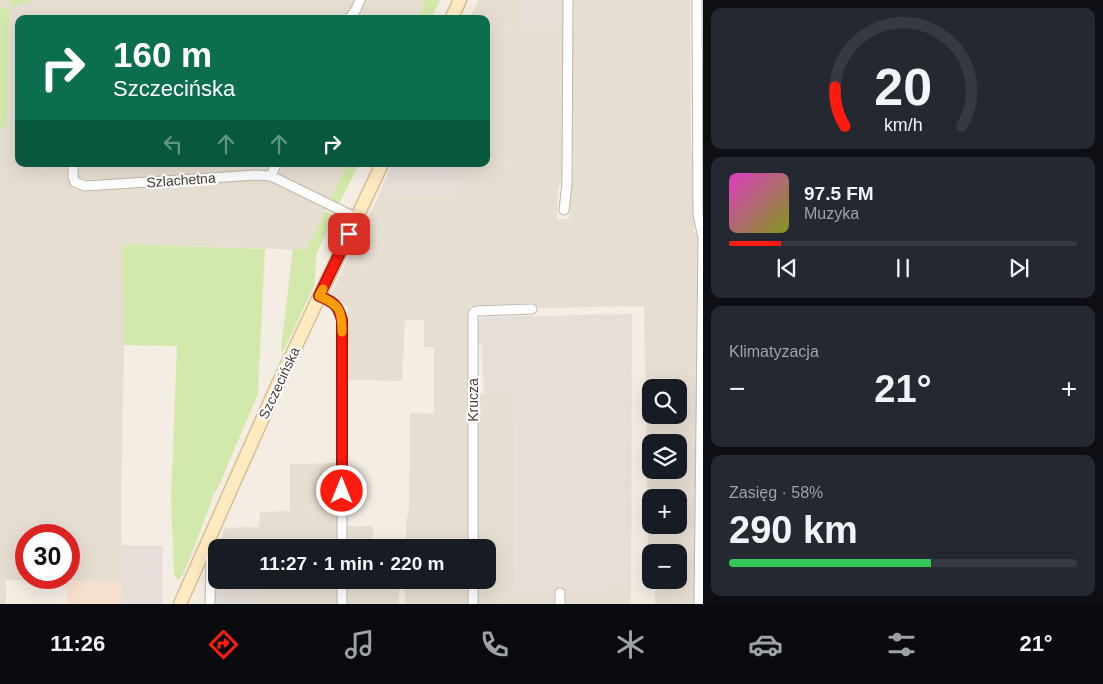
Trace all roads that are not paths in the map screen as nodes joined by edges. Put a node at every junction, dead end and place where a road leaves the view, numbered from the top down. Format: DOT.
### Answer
graph roads {
  1 [pos="360,0"];
  2 [pos="460,0"];
  3 [pos="568,0"];
  4 [pos="697,0"];
  5 [pos="352,15"];
  6 [pos="453,15"];
  7 [pos="73,167"];
  8 [pos="275,167"];
  9 [pos="381,167"];
  10 [pos="271,176"];
  11 [pos="564,210"];
  12 [pos="357,218"];
  13 [pos="319,296"];
  14 [pos="532,309"];
  15 [pos="342,539"];
  16 [pos="473,539"];
  17 [pos="204,550"];
  18 [pos="342,589"];
  19 [pos="473,589"];
  20 [pos="560,593"];
  21 [pos="180,604"];
  22 [pos="210,604"];
  23 [pos="342,604"];
  24 [pos="473,604"];
  25 [pos="560,604"];
  26 [pos="699,604"];
  1 -- 5 [label="street"];
  2 -- 6 [label="main road"];
  3 -- 11 [label="street"];
  4 -- 26 [label="street"];
  7 -- 10 [label="street, Szlachetna"];
  8 -- 10 [label="street"];
  9 -- 12 [label="main road, Szczecińska"];
  10 -- 12 [label="street, Szlachetna"];
  12 -- 13 [label="main road, Szczecińska"];
  13 -- 15 [label="street"];
  13 -- 17 [label="main road, Szczecińska"];
  14 -- 16 [label="street, Krucza"];
  17 -- 21 [label="main road, Szczecińska"];
  17 -- 22 [label="street"];
  18 -- 23 [label="street"];
  19 -- 24 [label="street"];
  20 -- 25 [label="street"];
}
